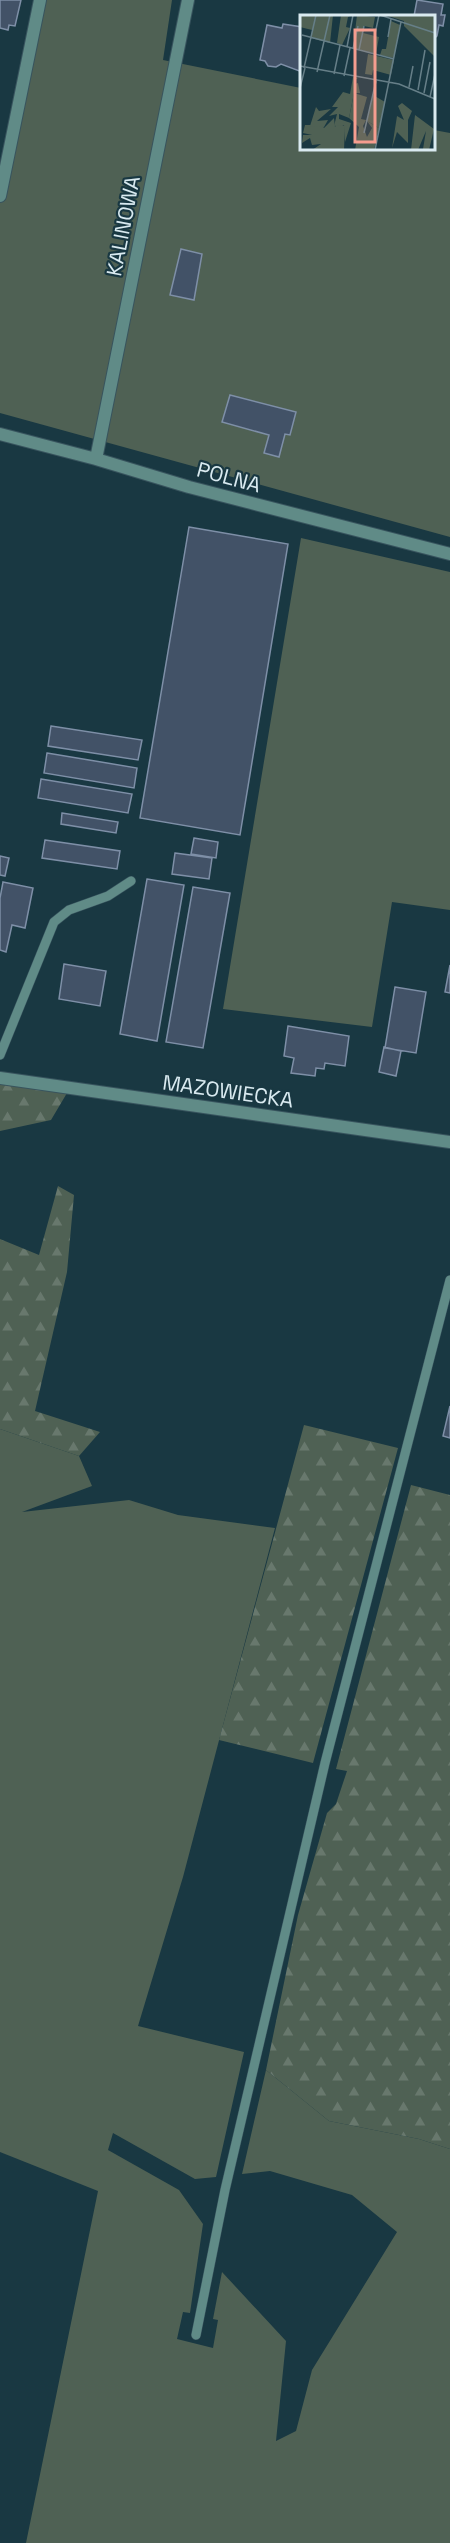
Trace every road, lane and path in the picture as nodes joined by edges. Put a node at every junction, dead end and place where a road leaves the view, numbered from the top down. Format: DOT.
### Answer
graph roads {
  1 [pos="40,0"];
  2 [pos="188,0"];
  3 [pos="0,196"];
  4 [pos="0,434"];
  5 [pos="96,459"];
  6 [pos="450,554"];
  7 [pos="131,881"];
  8 [pos="0,1055"];
  9 [pos="0,1078"];
  10 [pos="450,1142"];
  11 [pos="450,1280"];
  12 [pos="196,2335"];
  1 -- 3 [label="street"];
  2 -- 5 [label="street, KALINOWA"];
  4 -- 5 [label="street, POLNA"];
  5 -- 6 [label="street, POLNA"];
  7 -- 8 [label="lane"];
  9 -- 10 [label="street, MAZOWIECKA"];
  11 -- 12 [label="lane"];
}
